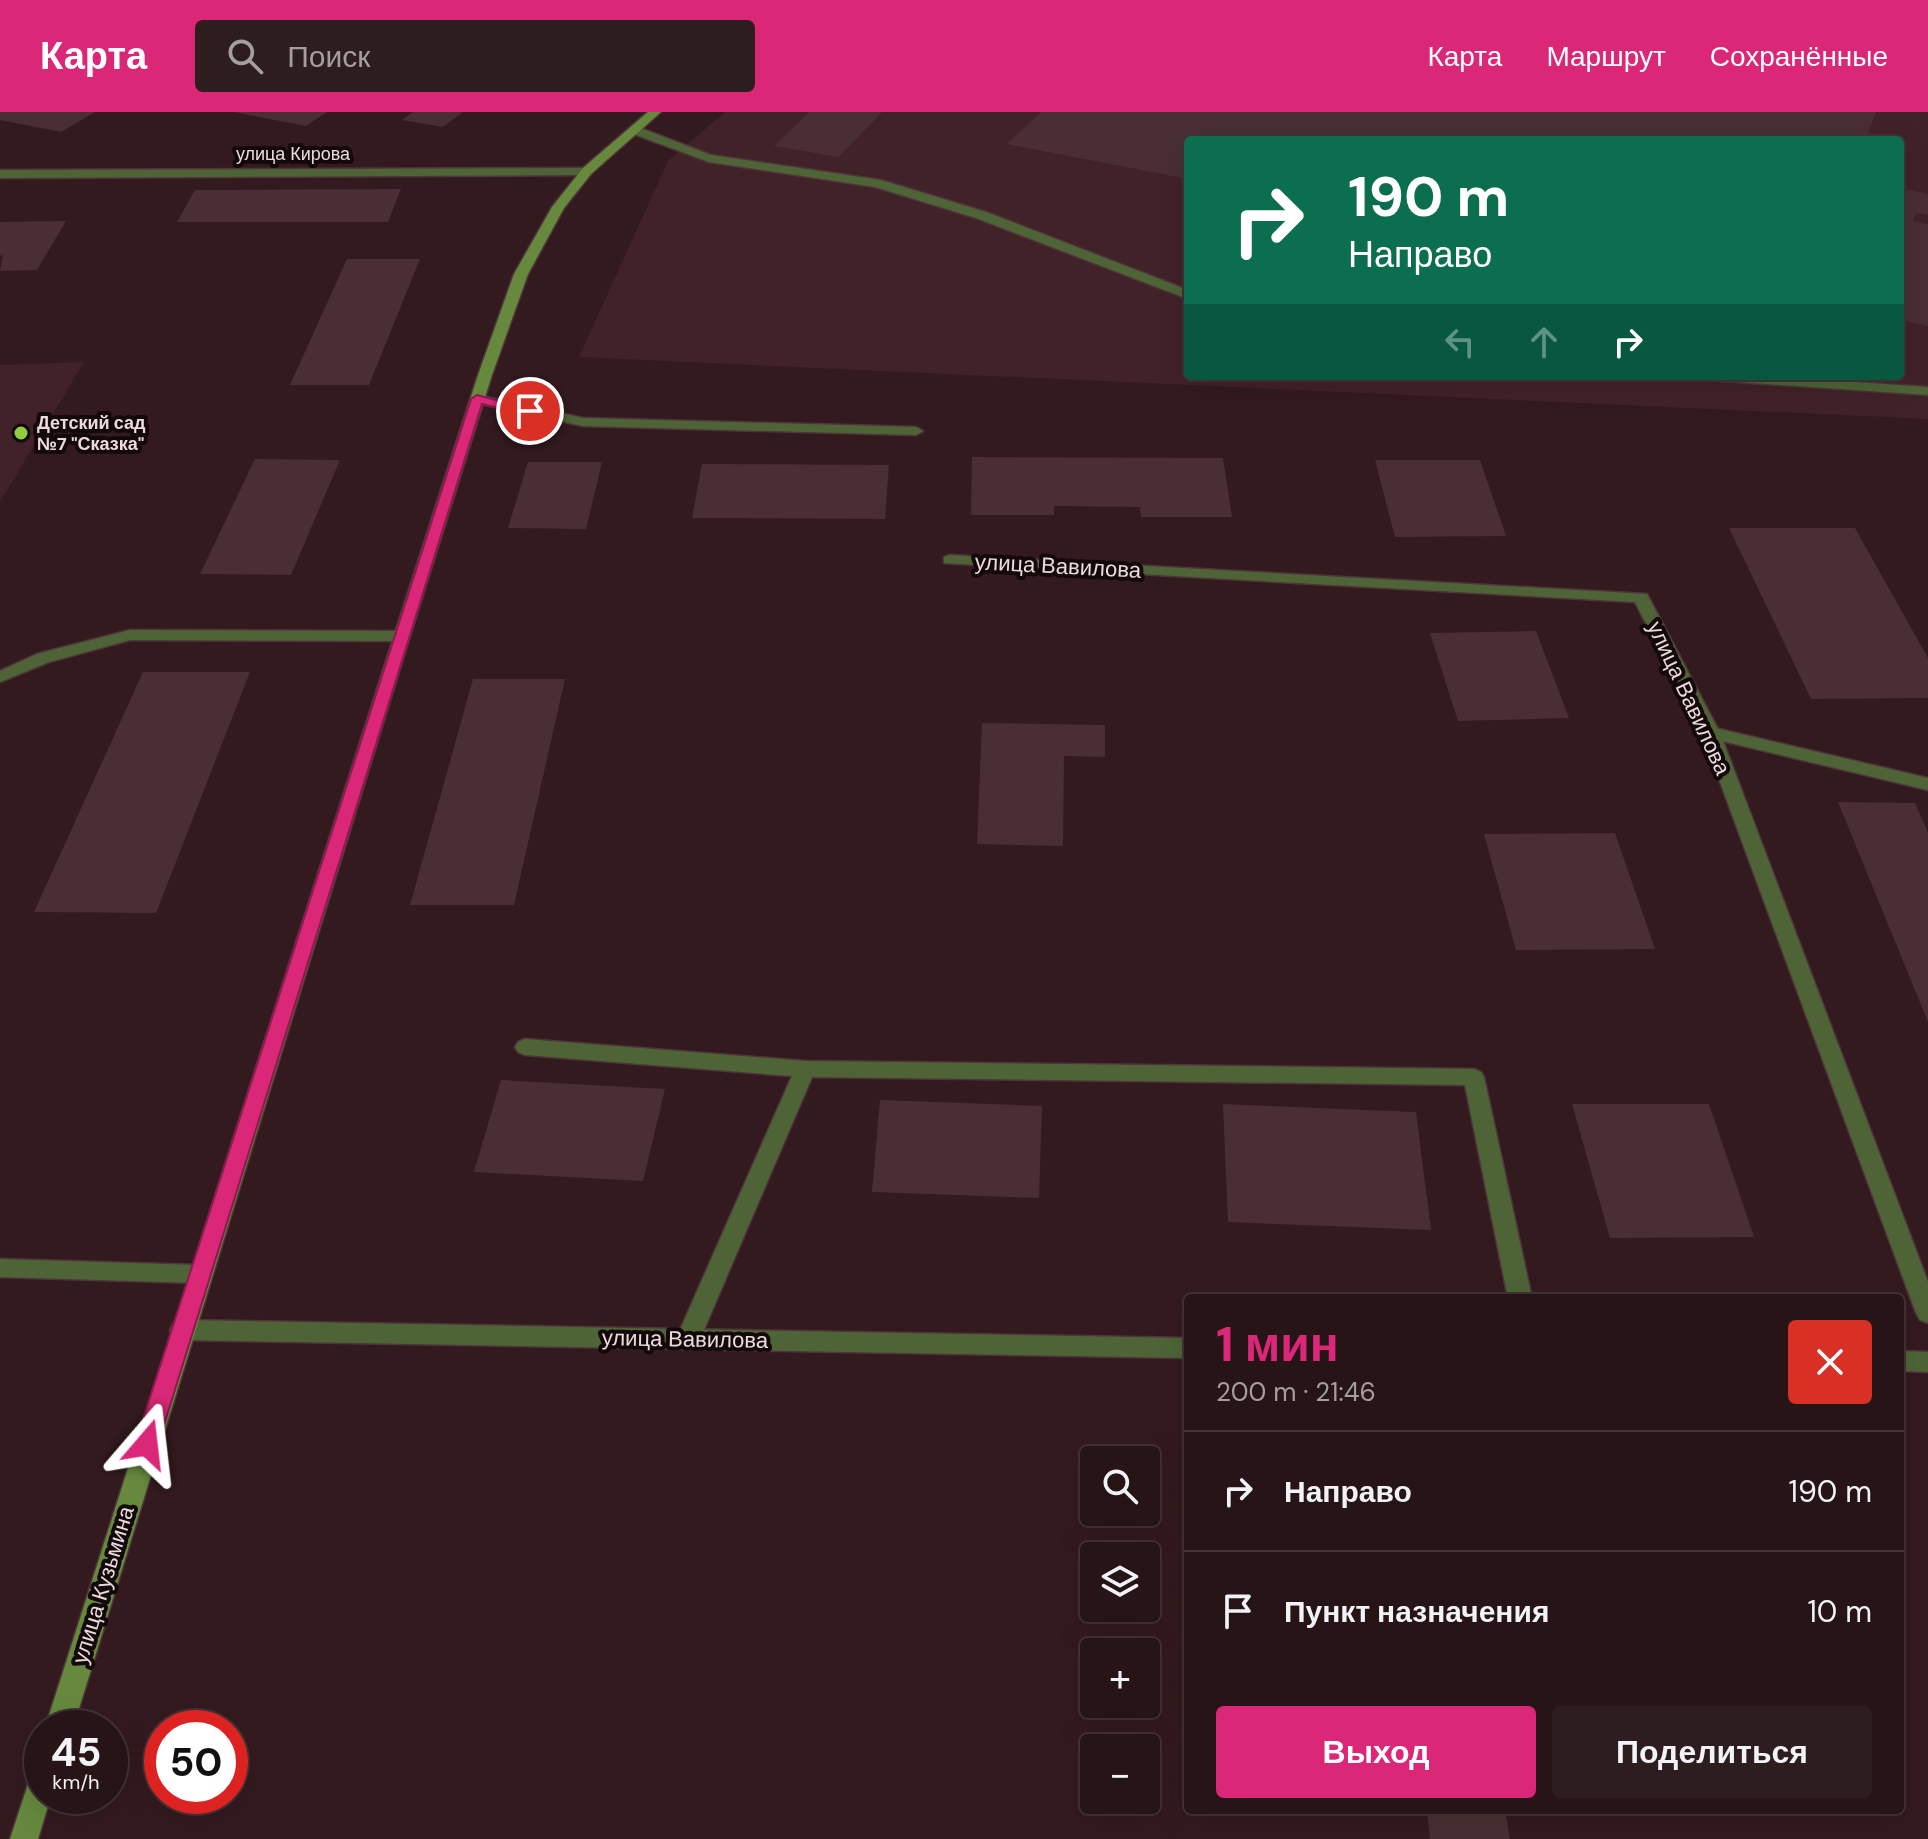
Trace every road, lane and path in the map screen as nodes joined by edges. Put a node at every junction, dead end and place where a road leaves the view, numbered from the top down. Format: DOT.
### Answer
graph roads {
  1 [pos="655,112"];
  2 [pos="635,130"];
  3 [pos="587,171"];
  4 [pos="0,174"];
  5 [pos="1184,293"];
  6 [pos="1767,380"];
  7 [pos="1928,391"];
  8 [pos="477,399"];
  9 [pos="916,431"];
  10 [pos="950,560"];
  11 [pos="402,636"];
  12 [pos="0,677"];
  13 [pos="1711,733"];
  14 [pos="1928,784"];
  15 [pos="525,1047"];
  16 [pos="805,1069"];
  17 [pos="0,1268"];
  18 [pos="199,1274"];
  19 [pos="1519,1294"];
  20 [pos="1928,1313"];
  21 [pos="182,1330"];
  22 [pos="688,1339"];
  23 [pos="1184,1348"];
  24 [pos="1904,1361"];
  25 [pos="1928,1362"];
  26 [pos="65,1710"];
  27 [pos="32,1814"];
  28 [pos="24,1839"];
  1 -- 2 [label="main road, улица Кузьмина"];
  2 -- 3 [label="main road, улица Кузьмина"];
  2 -- 5 [label="street"];
  3 -- 4 [label="street, улица Кирова"];
  3 -- 8 [label="main road, улица Кузьмина"];
  6 -- 7 [label="street"];
  8 -- 9 [label="street"];
  8 -- 11 [label="main road, улица Кузьмина"];
  10 -- 13 [label="street, улица Вавилова"];
  11 -- 12 [label="street"];
  11 -- 18 [label="main road, улица Кузьмина"];
  13 -- 14 [label="street"];
  13 -- 20 [label="street, улица Вавилова"];
  15 -- 16 [label="street"];
  16 -- 19 [label="street"];
  16 -- 22 [label="street"];
  17 -- 18 [label="street"];
  18 -- 21 [label="main road, улица Кузьмина"];
  21 -- 22 [label="street, улица Вавилова"];
  21 -- 26 [label="main road, улица Кузьмина"];
  22 -- 23 [label="street, улица Вавилова"];
  24 -- 25 [label="street"];
  27 -- 28 [label="main road"];
}
